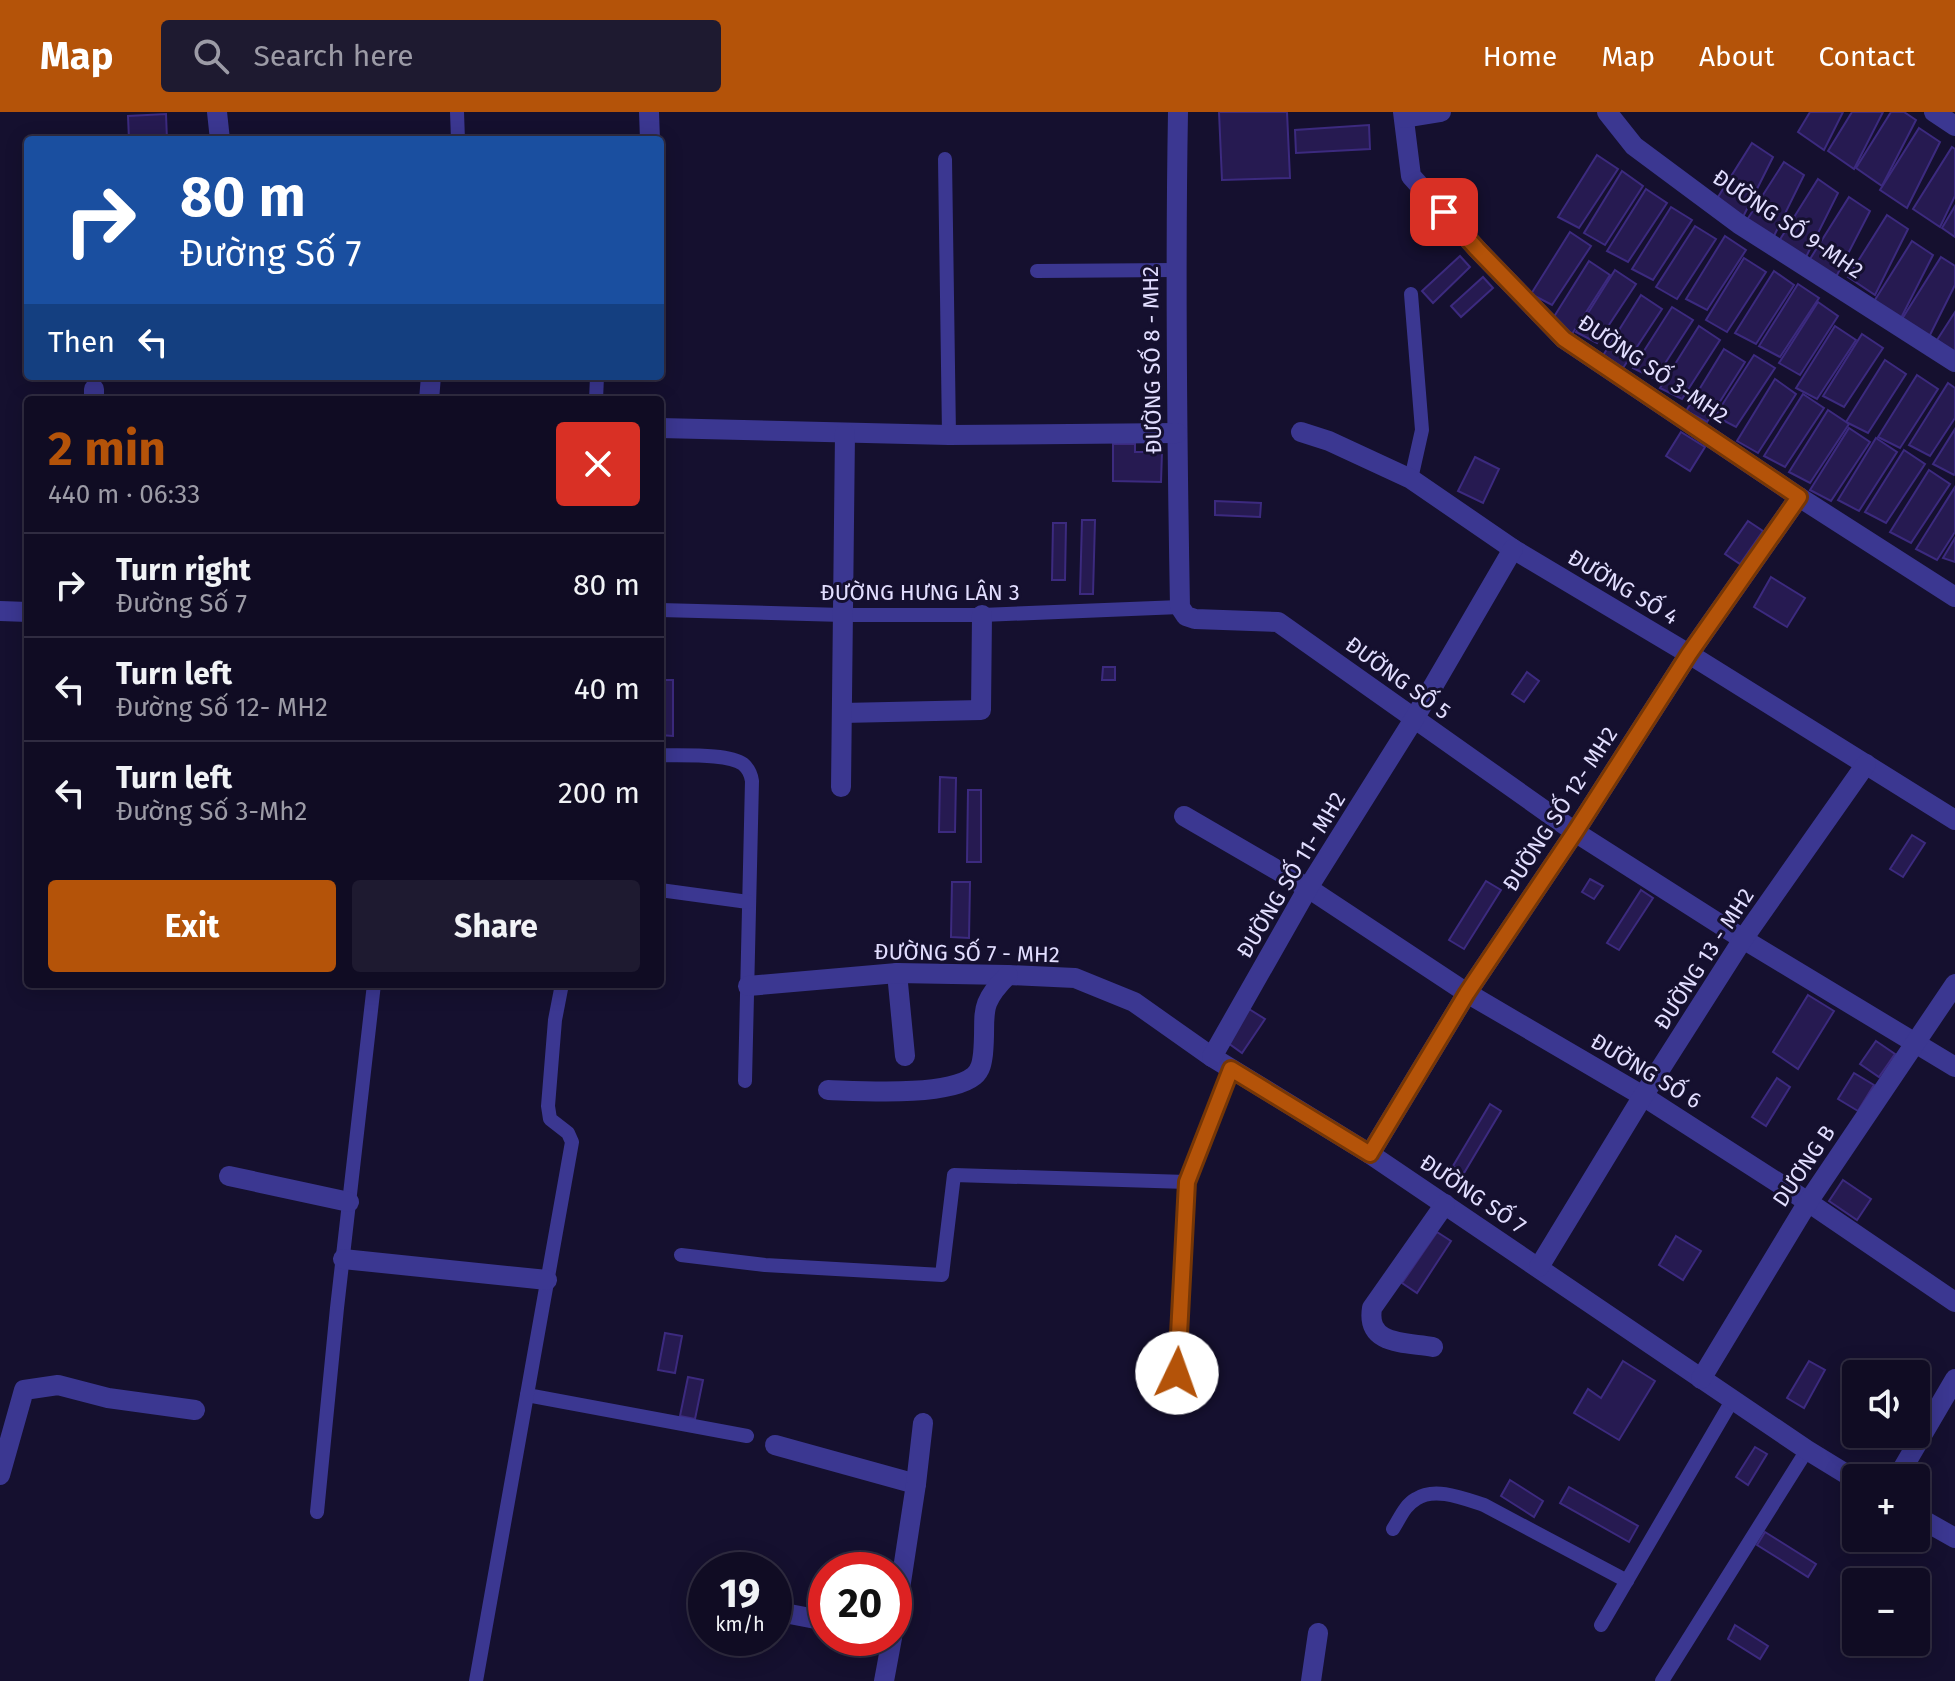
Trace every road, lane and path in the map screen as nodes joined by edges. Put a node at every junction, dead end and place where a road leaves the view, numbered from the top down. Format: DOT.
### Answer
graph roads {
  1 [pos="217,112"];
  2 [pos="457,112"];
  3 [pos="649,112"];
  4 [pos="1178,112"];
  5 [pos="1441,112"];
  6 [pos="1607,112"];
  7 [pos="1934,112"];
  8 [pos="1404,115"];
  9 [pos="1955,126"];
  10 [pos="220,136"];
  11 [pos="458,136"];
  12 [pos="650,136"];
  13 [pos="945,159"];
  14 [pos="1175,270"];
  15 [pos="1037,271"];
  16 [pos="1411,294"];
  17 [pos="1955,362"];
  18 [pos="664,428"];
  19 [pos="1301,432"];
  20 [pos="845,433"];
  21 [pos="1177,433"];
  22 [pos="949,435"];
  23 [pos="1411,479"];
  24 [pos="1799,497"];
  25 [pos="1513,549"];
  26 [pos="1955,597"];
  27 [pos="1180,607"];
  28 [pos="664,610"];
  29 [pos="0,611"];
  30 [pos="24,612"];
  31 [pos="843,615"];
  32 [pos="982,615"];
  33 [pos="1689,654"];
  34 [pos="842,713"];
  35 [pos="1414,719"];
  36 [pos="664,755"];
  37 [pos="1866,764"];
  38 [pos="841,787"];
  39 [pos="1184,816"];
  40 [pos="1955,820"];
  41 [pos="1575,832"];
  42 [pos="1308,888"];
  43 [pos="664,891"];
  44 [pos="748,902"];
  45 [pos="1743,939"];
  46 [pos="897,973"];
  47 [pos="1008,975"];
  48 [pos="1955,984"];
  49 [pos="748,986"];
  50 [pos="374,988"];
  51 [pos="561,988"];
  52 [pos="1467,993"];
  53 [pos="1915,1044"];
  54 [pos="905,1056"];
  55 [pos="1212,1057"];
  56 [pos="1955,1067"];
  57 [pos="1231,1069"];
  58 [pos="745,1081"];
  59 [pos="828,1090"];
  60 [pos="1643,1096"];
  61 [pos="1370,1154"];
  62 [pos="229,1176"];
  63 [pos="1187,1182"];
  64 [pos="349,1202"];
  65 [pos="1808,1202"];
  66 [pos="1445,1204"];
  67 [pos="681,1255"];
  68 [pos="343,1259"];
  69 [pos="1539,1267"];
  70 [pos="547,1280"];
  71 [pos="1955,1302"];
  72 [pos="1433,1347"];
  73 [pos="1177,1373"];
  74 [pos="1701,1379"];
  75 [pos="1955,1379"];
  76 [pos="527,1395"];
  77 [pos="1733,1399"];
  78 [pos="195,1410"];
  79 [pos="923,1423"];
  80 [pos="747,1436"];
  81 [pos="775,1445"];
  82 [pos="1807,1450"];
  83 [pos="1905,1464"];
  84 [pos="1842,1471"];
  85 [pos="0,1475"];
  86 [pos="916,1484"];
  87 [pos="317,1512"];
  88 [pos="1930,1524"];
  89 [pos="1393,1529"];
  90 [pos="1955,1538"];
  91 [pos="906,1552"];
  92 [pos="1627,1581"];
  93 [pos="1601,1625"];
  94 [pos="1318,1633"];
  95 [pos="889,1656"];
  96 [pos="476,1681"];
  97 [pos="884,1681"];
  98 [pos="1311,1681"];
  99 [pos="1662,1681"];
  1 -- 10 [label="street"];
  2 -- 11 [label="lane"];
  3 -- 12 [label="street"];
  4 -- 14 [label="street, ĐƯỜNG SỐ 8 - MH2"];
  5 -- 8 [label="street"];
  6 -- 17 [label="street, ĐƯỜNG SỐ 9-MH2"];
  7 -- 9 [label="street"];
  8 -- 24 [label="street, ĐƯỜNG SỐ 3-MH2"];
  13 -- 22 [label="lane"];
  14 -- 15 [label="lane"];
  14 -- 21 [label="street, ĐƯỜNG SỐ 8 - MH2"];
  16 -- 23 [label="lane"];
  18 -- 20 [label="street"];
  19 -- 23 [label="street, ĐƯỜNG SỐ 4"];
  20 -- 22 [label="street"];
  20 -- 31 [label="street"];
  21 -- 22 [label="street"];
  21 -- 27 [label="street, ĐƯỜNG SỐ 8 - MH2"];
  23 -- 25 [label="street, ĐƯỜNG SỐ 4"];
  24 -- 26 [label="street, ĐƯỜNG SỐ 3-MH2"];
  24 -- 33 [label="street, ĐƯỜNG SỐ 12- MH2"];
  25 -- 33 [label="street, ĐƯỜNG SỐ 4"];
  25 -- 35 [label="street"];
  27 -- 32 [label="lane, ĐƯỜNG HƯNG LÂN 3"];
  27 -- 35 [label="street, ĐƯỜNG SỐ 5"];
  28 -- 31 [label="lane, ĐƯỜNG HƯNG LÂN 3"];
  29 -- 30 [label="street"];
  31 -- 32 [label="lane, ĐƯỜNG HƯNG LÂN 3"];
  31 -- 34 [label="street"];
  32 -- 34 [label="street"];
  33 -- 37 [label="street, ĐƯỜNG SỐ 4"];
  33 -- 41 [label="street, ĐƯỜNG SỐ 12- MH2"];
  34 -- 38 [label="street"];
  35 -- 41 [label="street, ĐƯỜNG SỐ 5"];
  35 -- 42 [label="street, ĐƯỜNG SỐ 11- MH2"];
  36 -- 44 [label="lane"];
  37 -- 40 [label="street, ĐƯỜNG SỐ 4"];
  37 -- 45 [label="street, ĐƯỜNG 13 - MH2"];
  39 -- 42 [label="street, ĐƯỜNG SỐ 6"];
  41 -- 45 [label="street, ĐƯỜNG SỐ 5"];
  41 -- 52 [label="street, ĐƯỜNG SỐ 12- MH2"];
  42 -- 52 [label="street, ĐƯỜNG SỐ 6"];
  42 -- 55 [label="street, ĐƯỜNG SỐ 11- MH2"];
  43 -- 44 [label="lane"];
  44 -- 49 [label="lane"];
  45 -- 53 [label="street, ĐƯỜNG SỐ 5"];
  45 -- 60 [label="street, ĐƯỜNG 13 - MH2"];
  46 -- 47 [label="street, ĐƯỜNG SỐ 7 - MH2"];
  46 -- 49 [label="street, ĐƯỜNG SỐ 7 - MH2"];
  46 -- 54 [label="street"];
  47 -- 55 [label="street, ĐƯỜNG SỐ 7 - MH2"];
  47 -- 59 [label="street"];
  48 -- 53 [label="street, DƯƠNG B"];
  49 -- 58 [label="lane"];
  50 -- 64 [label="lane"];
  51 -- 70 [label="lane"];
  52 -- 60 [label="street, ĐƯỜNG SỐ 6"];
  52 -- 61 [label="street, ĐƯỜNG SỐ 12- MH2"];
  53 -- 56 [label="street"];
  53 -- 65 [label="street, DƯƠNG B"];
  55 -- 57 [label="street, ĐƯỜNG SỐ 7"];
  57 -- 61 [label="street, ĐƯỜNG SỐ 7"];
  57 -- 63 [label="lane"];
  60 -- 65 [label="street, ĐƯỜNG SỐ 6"];
  60 -- 69 [label="street, ĐƯỜNG 13 - MH2"];
  61 -- 66 [label="street, ĐƯỜNG SỐ 7"];
  62 -- 64 [label="street"];
  63 -- 67 [label="lane"];
  63 -- 73 [label="lane"];
  64 -- 68 [label="lane"];
  65 -- 71 [label="street, ĐƯỜNG SỐ 6"];
  65 -- 74 [label="street, DƯƠNG B"];
  66 -- 69 [label="street, ĐƯỜNG SỐ 7"];
  66 -- 72 [label="street"];
  68 -- 70 [label="street"];
  68 -- 87 [label="lane"];
  69 -- 74 [label="street, ĐƯỜNG SỐ 7"];
  70 -- 76 [label="lane"];
  74 -- 77 [label="street"];
  75 -- 83 [label="street"];
  76 -- 80 [label="lane"];
  76 -- 96 [label="lane"];
  77 -- 82 [label="street"];
  77 -- 92 [label="lane"];
  78 -- 85 [label="street"];
  79 -- 86 [label="street"];
  81 -- 86 [label="street"];
  82 -- 84 [label="street"];
  82 -- 99 [label="lane"];
  86 -- 91 [label="street"];
  88 -- 90 [label="street"];
  89 -- 92 [label="lane"];
  92 -- 93 [label="lane"];
  94 -- 98 [label="street"];
  95 -- 97 [label="street"];
}
